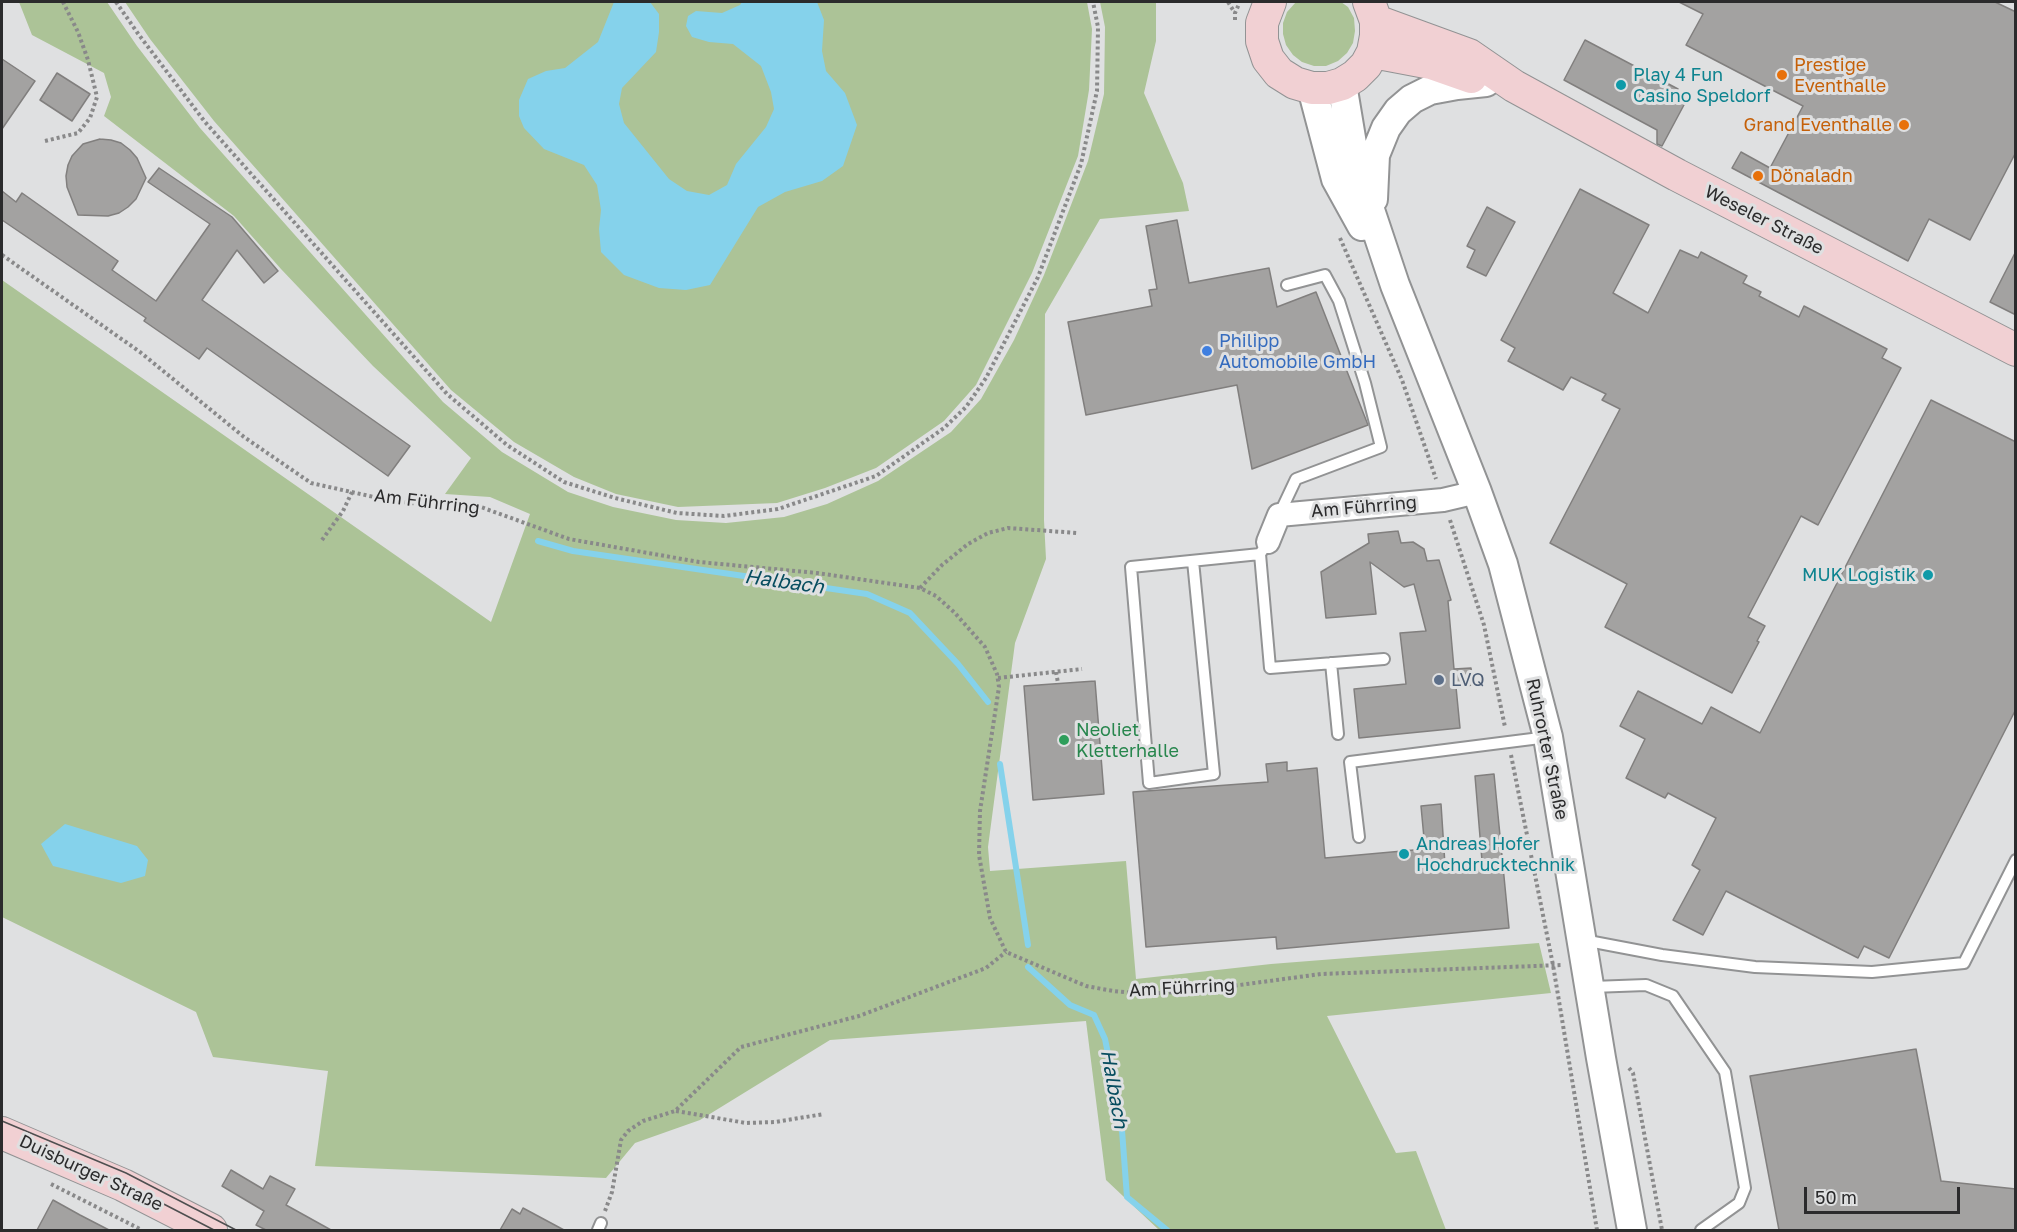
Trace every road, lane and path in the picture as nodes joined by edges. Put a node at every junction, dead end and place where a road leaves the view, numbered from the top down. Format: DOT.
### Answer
graph roads {
  1 [pos="63,2"];
  2 [pos="116,2"];
  3 [pos="1093,2"];
  4 [pos="1228,2"];
  5 [pos="1267,3"];
  6 [pos="1235,13"];
  7 [pos="1372,25"];
  8 [pos="1342,84"];
  9 [pos="1500,84"];
  10 [pos="1312,88"];
  11 [pos="45,141"];
  12 [pos="1372,213"];
  13 [pos="1335,229"];
  14 [pos="2,255"];
  15 [pos="1287,285"];
  16 [pos="1395,285"];
  17 [pos="2016,350"];
  18 [pos="352,492"];
  19 [pos="1477,492"];
  20 [pos="1443,500"];
  21 [pos="1279,515"];
  22 [pos="1077,533"];
  23 [pos="322,540"];
  24 [pos="1264,548"];
  25 [pos="1192,561"];
  26 [pos="920,588"];
  27 [pos="1384,659"];
  28 [pos="1331,663"];
  29 [pos="1082,669"];
  30 [pos="1056,672"];
  31 [pos="998,678"];
  32 [pos="1058,683"];
  33 [pos="1338,734"];
  34 [pos="1548,737"];
  35 [pos="1508,743"];
  36 [pos="1359,837"];
  37 [pos="2016,860"];
  38 [pos="1006,952"];
  39 [pos="1586,964"];
  40 [pos="1554,965"];
  41 [pos="675,1111"];
  42 [pos="824,1114"];
  43 [pos="2,1133"];
  44 [pos="51,1184"];
  45 [pos="600,1227"];
  46 [pos="142,1230"];
  47 [pos="211,1230"];
  48 [pos="1597,1230"];
  49 [pos="1632,1230"];
  50 [pos="1701,1230"];
  1 -- 11 [label="path"];
  2 -- 3 [label="path"];
  4 -- 6 [label="path"];
  5 -- 10 [label="main road"];
  7 -- 8 [label="main road"];
  7 -- 9 [label="main road, Weseler Straße"];
  7 -- 9 [label="main road, Weseler Straße"];
  8 -- 10 [label="main road"];
  8 -- 12 [label="street, Ruhrorter Straße"];
  9 -- 12 [label="street, Ruhrorter Straße"];
  9 -- 17 [label="main road, Weseler Straße"];
  10 -- 16 [label="street, Ruhrorter Straße"];
  12 -- 16 [label="street, Ruhrorter Straße"];
  13 -- 20 [label="path"];
  14 -- 18 [label="path, Am Führring"];
  15 -- 21 [label="lane"];
  16 -- 19 [label="street, Ruhrorter Straße"];
  18 -- 23 [label="path"];
  18 -- 26 [label="path, Am Führring"];
  19 -- 20 [label="street, Am Führring"];
  19 -- 34 [label="street, Ruhrorter Straße"];
  20 -- 21 [label="street, Am Führring"];
  20 -- 35 [label="path"];
  21 -- 24 [label="street"];
  22 -- 26 [label="path"];
  24 -- 25 [label="lane"];
  24 -- 28 [label="lane"];
  25 -- 25 [label="lane"];
  26 -- 31 [label="path, Am Führring"];
  27 -- 28 [label="lane"];
  28 -- 33 [label="lane"];
  29 -- 30 [label="path"];
  30 -- 31 [label="path"];
  30 -- 32 [label="path"];
  31 -- 38 [label="path, Am Führring"];
  34 -- 35 [label="lane"];
  34 -- 39 [label="street, Ruhrorter Straße"];
  35 -- 36 [label="lane"];
  35 -- 40 [label="path"];
  37 -- 39 [label="lane"];
  38 -- 40 [label="path, Am Führring"];
  38 -- 41 [label="path"];
  39 -- 40 [label="path, Am Führring"];
  39 -- 49 [label="street, Ruhrorter Straße"];
  39 -- 50 [label="lane"];
  40 -- 48 [label="path"];
  41 -- 42 [label="path"];
  41 -- 45 [label="path"];
  43 -- 47 [label="main road, Duisburger Straße"];
  44 -- 46 [label="path"];
}
